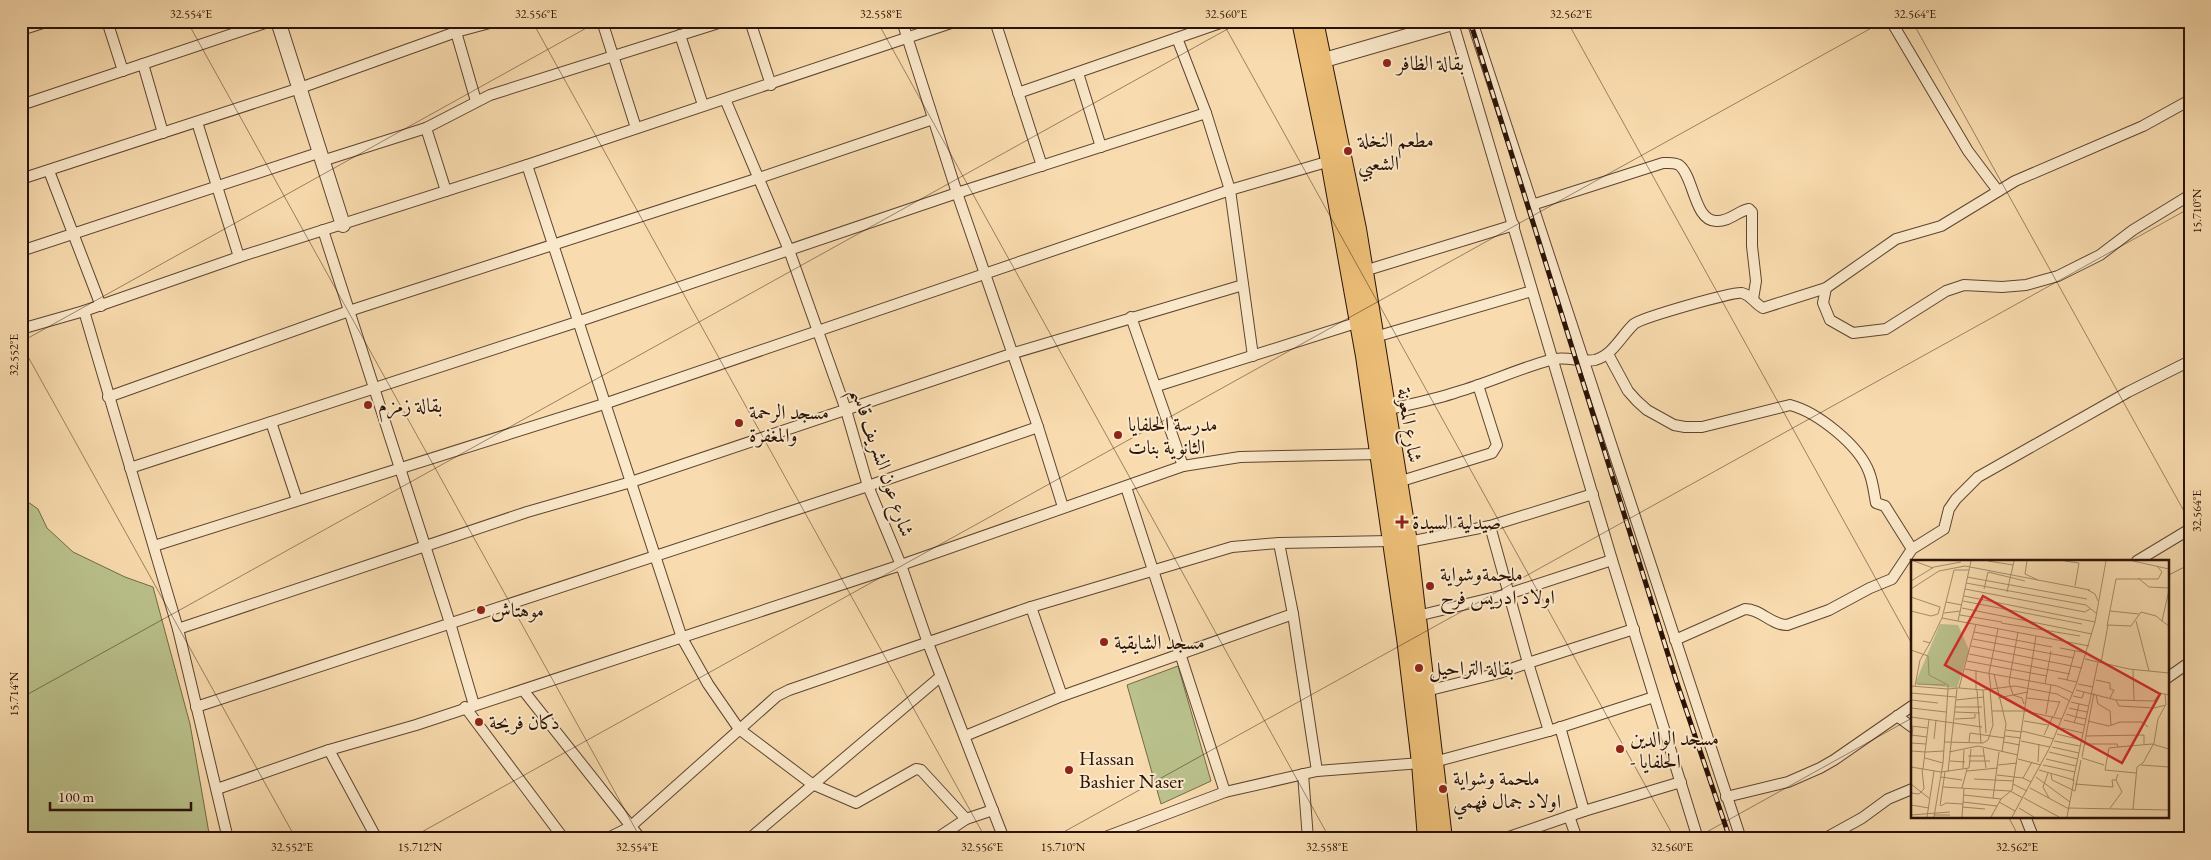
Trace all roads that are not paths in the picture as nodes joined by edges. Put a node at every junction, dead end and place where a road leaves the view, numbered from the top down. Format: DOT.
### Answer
graph roads {
  1 [pos="49,21"];
  2 [pos="107,21"];
  3 [pos="271,21"];
  4 [pos="278,21"];
  5 [pos="497,21"];
  6 [pos="602,21"];
  7 [pos="725,21"];
  8 [pos="750,21"];
  9 [pos="902,21"];
  10 [pos="957,21"];
  11 [pos="995,21"];
  12 [pos="1226,21"];
  13 [pos="1301,21"];
  14 [pos="1314,21"];
  15 [pos="1472,21"];
  16 [pos="1891,21"];
  17 [pos="1456,22"];
  18 [pos="21,30"];
  19 [pos="456,32"];
  20 [pos="680,35"];
  21 [pos="1177,38"];
  22 [pos="909,39"];
  23 [pos="614,58"];
  24 [pos="1316,62"];
  25 [pos="143,64"];
  26 [pos="123,71"];
  27 [pos="1078,73"];
  28 [pos="771,85"];
  29 [pos="300,88"];
  30 [pos="1018,94"];
  31 [pos="725,99"];
  32 [pos="2190,100"];
  33 [pos="476,101"];
  34 [pos="21,105"];
  35 [pos="703,105"];
  36 [pos="1206,114"];
  37 [pos="933,118"];
  38 [pos="197,122"];
  39 [pos="426,128"];
  40 [pos="636,128"];
  41 [pos="163,133"];
  42 [pos="1101,147"];
  43 [pos="320,157"];
  44 [pos="1330,161"];
  45 [pos="527,165"];
  46 [pos="1042,166"];
  47 [pos="49,170"];
  48 [pos="759,178"];
  49 [pos="21,179"];
  50 [pos="217,187"];
  51 [pos="1230,190"];
  52 [pos="446,191"];
  53 [pos="1998,191"];
  54 [pos="957,192"];
  55 [pos="2190,195"];
  56 [pos="1532,205"];
  57 [pos="343,224"];
  58 [pos="1514,225"];
  59 [pos="323,230"];
  60 [pos="72,234"];
  61 [pos="553,245"];
  62 [pos="789,250"];
  63 [pos="21,251"];
  64 [pos="239,257"];
  65 [pos="1364,271"];
  66 [pos="985,274"];
  67 [pos="1243,285"];
  68 [pos="1826,288"];
  69 [pos="1532,291"];
  70 [pos="1753,299"];
  71 [pos="101,306"];
  72 [pos="349,311"];
  73 [pos="84,312"];
  74 [pos="1131,317"];
  75 [pos="577,322"];
  76 [pos="1360,322"];
  77 [pos="21,329"];
  78 [pos="817,330"];
  79 [pos="1375,337"];
  80 [pos="1014,353"];
  81 [pos="1608,354"];
  82 [pos="1253,356"];
  83 [pos="1552,359"];
  84 [pos="1582,359"];
  85 [pos="2190,361"];
  86 [pos="1478,385"];
  87 [pos="1157,386"];
  88 [pos="374,387"];
  89 [pos="108,397"];
  90 [pos="604,404"];
  91 [pos="846,410"];
  92 [pos="1386,410"];
  93 [pos="271,422"];
  94 [pos="1038,427"];
  95 [pos="1379,454"];
  96 [pos="1183,466"];
  97 [pos="400,467"];
  98 [pos="130,468"];
  99 [pos="631,482"];
  100 [pos="1398,482"];
  101 [pos="868,486"];
  102 [pos="1126,487"];
  103 [pos="1593,494"];
  104 [pos="297,500"];
  105 [pos="1063,507"];
  106 [pos="1490,526"];
  107 [pos="2190,529"];
  108 [pos="1399,541"];
  109 [pos="1279,543"];
  110 [pos="154,546"];
  111 [pos="424,548"];
  112 [pos="1912,548"];
  113 [pos="655,555"];
  114 [pos="1612,560"];
  115 [pos="2139,560"];
  116 [pos="901,565"];
  117 [pos="1152,570"];
  118 [pos="1508,594"];
  119 [pos="1031,607"];
  120 [pos="1293,614"];
  121 [pos="1417,616"];
  122 [pos="450,623"];
  123 [pos="178,629"];
  124 [pos="1634,629"];
  125 [pos="682,638"];
  126 [pos="1675,640"];
  127 [pos="928,643"];
  128 [pos="1180,654"];
  129 [pos="2190,662"];
  130 [pos="1528,663"];
  131 [pos="940,677"];
  132 [pos="2168,677"];
  133 [pos="523,690"];
  134 [pos="1426,691"];
  135 [pos="1062,696"];
  136 [pos="1654,697"];
  137 [pos="469,706"];
  138 [pos="196,707"];
  139 [pos="1911,707"];
  140 [pos="1897,716"];
  141 [pos="1911,726"];
  142 [pos="1560,727"];
  143 [pos="739,729"];
  144 [pos="1549,731"];
  145 [pos="965,736"];
  146 [pos="329,750"];
  147 [pos="1428,762"];
  148 [pos="1316,771"];
  149 [pos="1303,774"];
  150 [pos="1681,782"];
  151 [pos="812,784"];
  152 [pos="217,789"];
  153 [pos="1911,789"];
  154 [pos="1225,792"];
  155 [pos="1726,797"];
  156 [pos="993,810"];
  157 [pos="1584,811"];
  158 [pos="1569,816"];
  159 [pos="2026,818"];
  160 [pos="966,819"];
  161 [pos="630,826"];
  162 [pos="228,839"];
  163 [pos="377,839"];
  164 [pos="564,839"];
  165 [pos="606,839"];
  166 [pos="640,839"];
  167 [pos="749,839"];
  168 [pos="936,839"];
  169 [pos="1004,839"];
  170 [pos="1100,839"];
  171 [pos="1308,839"];
  172 [pos="1427,839"];
  173 [pos="1443,839"];
  174 [pos="1503,839"];
  175 [pos="1576,839"];
  176 [pos="1698,839"];
  177 [pos="1741,839"];
  178 [pos="1824,839"];
  179 [pos="2034,839"];
  1 -- 18 [label="street"];
  2 -- 26 [label="street"];
  3 -- 25 [label="street"];
  4 -- 29 [label="street"];
  5 -- 19 [label="street"];
  6 -- 23 [label="street"];
  7 -- 20 [label="street"];
  8 -- 28 [label="street"];
  9 -- 22 [label="street"];
  10 -- 22 [label="street"];
  11 -- 30 [label="street"];
  12 -- 21 [label="street"];
  13 -- 24 [label="highway, شارع المعونة"];
  14 -- 24 [label="highway, شارع المعونة"];
  15 -- 56 [label="street"];
  16 -- 53 [label="street"];
  17 -- 24 [label="street"];
  17 -- 58 [label="street"];
  19 -- 29 [label="street"];
  19 -- 33 [label="street"];
  20 -- 23 [label="street"];
  20 -- 35 [label="street"];
  21 -- 27 [label="street"];
  21 -- 36 [label="street"];
  22 -- 28 [label="street"];
  22 -- 37 [label="street"];
  23 -- 33 [label="street"];
  23 -- 40 [label="street"];
  24 -- 44 [label="highway, شارع المعونة"];
  24 -- 65 [label="highway, شارع المعونة"];
  25 -- 26 [label="street"];
  25 -- 41 [label="street"];
  26 -- 34 [label="street"];
  27 -- 30 [label="street"];
  27 -- 42 [label="street"];
  28 -- 31 [label="street"];
  29 -- 38 [label="street"];
  29 -- 43 [label="street"];
  30 -- 46 [label="street"];
  31 -- 35 [label="street"];
  31 -- 48 [label="street, شارع عون الشريف قاسم"];
  32 -- 53 [label="street"];
  33 -- 39 [label="street"];
  35 -- 40 [label="street"];
  36 -- 42 [label="street"];
  36 -- 51 [label="street"];
  37 -- 48 [label="street"];
  37 -- 54 [label="street"];
  38 -- 41 [label="street"];
  38 -- 50 [label="street"];
  39 -- 43 [label="street"];
  39 -- 52 [label="street"];
  40 -- 45 [label="street"];
  41 -- 47 [label="street"];
  42 -- 46 [label="street"];
  43 -- 50 [label="street"];
  43 -- 57 [label="street"];
  44 -- 51 [label="street"];
  44 -- 76 [label="highway, شارع المعونة"];
  45 -- 52 [label="street"];
  45 -- 61 [label="street"];
  46 -- 54 [label="street"];
  47 -- 49 [label="street"];
  47 -- 60 [label="street"];
  48 -- 61 [label="street"];
  48 -- 62 [label="street, شارع عون الشريف قاسم"];
  50 -- 60 [label="street"];
  50 -- 64 [label="street"];
  51 -- 66 [label="street"];
  51 -- 67 [label="street"];
  52 -- 57 [label="street"];
  53 -- 68 [label="street"];
  54 -- 62 [label="street"];
  54 -- 66 [label="street"];
  55 -- 68 [label="street"];
  56 -- 70 [label="street"];
  56 -- 84 [label="street"];
  57 -- 59 [label="street"];
  58 -- 65 [label="street"];
  58 -- 69 [label="street"];
  59 -- 64 [label="street"];
  59 -- 72 [label="street"];
  60 -- 63 [label="street"];
  60 -- 71 [label="street"];
  61 -- 72 [label="street"];
  61 -- 75 [label="street"];
  62 -- 75 [label="street"];
  62 -- 78 [label="street, شارع عون الشريف قاسم"];
  64 -- 71 [label="street"];
  65 -- 79 [label="highway, شارع المعونة"];
  66 -- 78 [label="street"];
  66 -- 80 [label="street"];
  67 -- 74 [label="street"];
  67 -- 82 [label="street"];
  68 -- 70 [label="street"];
  69 -- 79 [label="street"];
  69 -- 83 [label="street"];
  70 -- 81 [label="street"];
  71 -- 73 [label="street"];
  72 -- 88 [label="street"];
  72 -- 89 [label="street"];
  73 -- 77 [label="street"];
  73 -- 89 [label="street"];
  74 -- 80 [label="street"];
  74 -- 87 [label="street"];
  75 -- 88 [label="street"];
  75 -- 90 [label="street"];
  76 -- 82 [label="street"];
  76 -- 95 [label="highway, شارع المعونة"];
  78 -- 90 [label="street"];
  78 -- 91 [label="street, شارع عون الشريف قاسم"];
  79 -- 92 [label="highway, شارع المعونة"];
  80 -- 91 [label="street"];
  80 -- 94 [label="street"];
  81 -- 84 [label="street"];
  81 -- 112 [label="street"];
  82 -- 87 [label="street"];
  83 -- 84 [label="street"];
  83 -- 86 [label="street"];
  83 -- 103 [label="street"];
  84 -- 126 [label="street"];
  85 -- 112 [label="street"];
  86 -- 92 [label="street"];
  86 -- 100 [label="street"];
  87 -- 96 [label="street"];
  88 -- 93 [label="street"];
  88 -- 97 [label="street"];
  89 -- 98 [label="street"];
  90 -- 97 [label="street"];
  90 -- 99 [label="street"];
  91 -- 99 [label="street"];
  91 -- 101 [label="street, شارع عون الشريف قاسم"];
  92 -- 100 [label="highway, شارع المعونة"];
  93 -- 98 [label="street"];
  93 -- 104 [label="street"];
  94 -- 101 [label="street"];
  94 -- 105 [label="street"];
  95 -- 96 [label="street"];
  95 -- 108 [label="highway, شارع المعونة"];
  96 -- 102 [label="street"];
  97 -- 104 [label="street"];
  97 -- 111 [label="street"];
  98 -- 110 [label="street"];
  99 -- 111 [label="street"];
  99 -- 113 [label="street"];
  100 -- 108 [label="highway, شارع المعونة"];
  101 -- 113 [label="street"];
  101 -- 116 [label="street, شارع عون الشريف قاسم"];
  102 -- 105 [label="street"];
  102 -- 117 [label="street"];
  103 -- 106 [label="street"];
  103 -- 114 [label="street"];
  104 -- 110 [label="street"];
  105 -- 116 [label="street"];
  106 -- 108 [label="street"];
  106 -- 118 [label="street"];
  107 -- 115 [label="street"];
  108 -- 109 [label="street"];
  108 -- 121 [label="highway, شارع المعونة"];
  108 -- 147 [label="highway, شارع المعونة"];
  109 -- 117 [label="street"];
  109 -- 120 [label="street"];
  110 -- 123 [label="street"];
  111 -- 122 [label="street"];
  111 -- 123 [label="street"];
  112 -- 126 [label="street"];
  113 -- 122 [label="street"];
  113 -- 125 [label="street"];
  114 -- 118 [label="street"];
  114 -- 124 [label="street"];
  116 -- 125 [label="street"];
  116 -- 127 [label="street, شارع عون الشريف قاسم"];
  117 -- 119 [label="street"];
  117 -- 128 [label="street"];
  118 -- 121 [label="street"];
  118 -- 130 [label="street"];
  119 -- 127 [label="street"];
  119 -- 135 [label="street"];
  120 -- 128 [label="street"];
  120 -- 148 [label="street"];
  121 -- 134 [label="highway, شارع المعونة"];
  122 -- 137 [label="street"];
  122 -- 138 [label="street"];
  123 -- 138 [label="street"];
  124 -- 130 [label="street"];
  124 -- 136 [label="street"];
  125 -- 133 [label="street"];
  125 -- 143 [label="street"];
  126 -- 155 [label="street"];
  127 -- 131 [label="street, شارع عون الشريف قاسم"];
  127 -- 143 [label="street"];
  128 -- 135 [label="street"];
  128 -- 154 [label="street"];
  129 -- 132 [label="street"];
  130 -- 134 [label="street"];
  130 -- 144 [label="street"];
  131 -- 145 [label="street, شارع عون الشريف قاسم"];
  131 -- 151 [label="street"];
  133 -- 137 [label="street"];
  133 -- 161 [label="street"];
  134 -- 147 [label="highway, شارع المعونة"];
  135 -- 145 [label="street"];
  136 -- 142 [label="street"];
  136 -- 150 [label="street"];
  137 -- 146 [label="street"];
  137 -- 164 [label="street"];
  138 -- 152 [label="street"];
  139 -- 140 [label="street"];
  140 -- 141 [label="street"];
  140 -- 155 [label="street"];
  142 -- 144 [label="street"];
  142 -- 157 [label="street"];
  143 -- 151 [label="street"];
  143 -- 161 [label="street"];
  144 -- 147 [label="street"];
  145 -- 156 [label="street, شارع عون الشريف قاسم"];
  146 -- 152 [label="street"];
  146 -- 163 [label="street"];
  147 -- 148 [label="street"];
  147 -- 172 [label="highway, شارع المعونة"];
  147 -- 173 [label="highway, شارع المعونة"];
  148 -- 149 [label="street"];
  149 -- 154 [label="street"];
  149 -- 171 [label="street"];
  150 -- 157 [label="street"];
  150 -- 176 [label="street"];
  151 -- 160 [label="street"];
  151 -- 167 [label="street"];
  152 -- 162 [label="street"];
  153 -- 178 [label="street"];
  154 -- 170 [label="street"];
  155 -- 177 [label="street"];
  156 -- 160 [label="street"];
  156 -- 169 [label="street, شارع عون الشريف قاسم"];
  157 -- 158 [label="street"];
  158 -- 174 [label="street"];
  158 -- 175 [label="street"];
  159 -- 179 [label="street"];
  160 -- 168 [label="street"];
  161 -- 165 [label="street"];
  161 -- 166 [label="street"];
}
